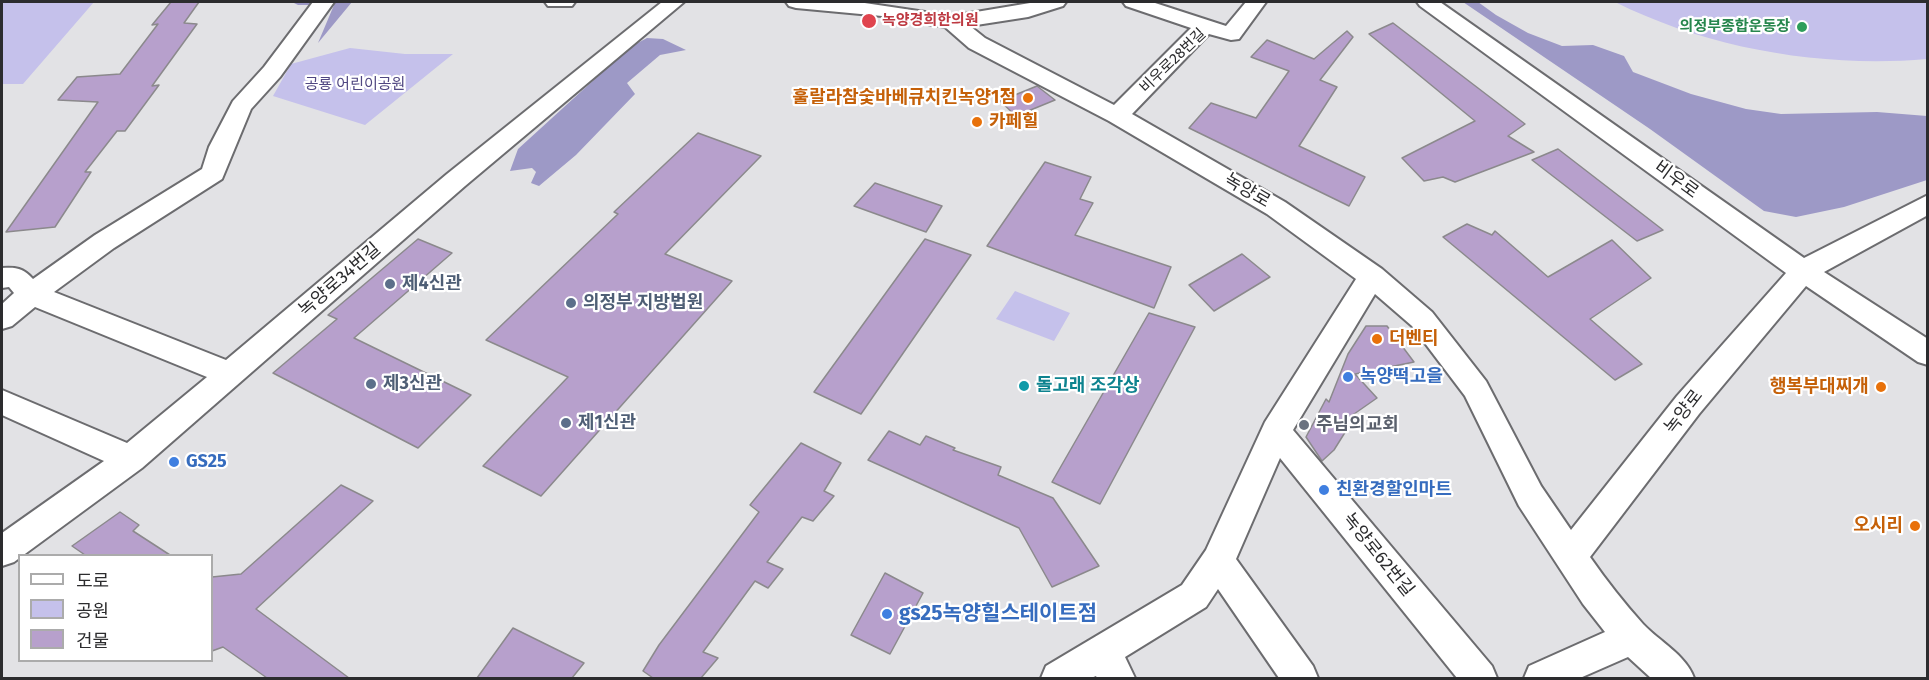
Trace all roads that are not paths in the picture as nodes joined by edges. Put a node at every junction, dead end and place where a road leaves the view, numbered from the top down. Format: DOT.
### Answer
graph roads {
  1 [pos="324,2"];
  2 [pos="555,2"];
  3 [pos="566,2"];
  4 [pos="674,2"];
  5 [pos="796,2"];
  6 [pos="1056,2"];
  7 [pos="1133,2"];
  8 [pos="1256,2"];
  9 [pos="1427,2"];
  10 [pos="952,22"];
  11 [pos="1205,26"];
  12 [pos="1117,116"];
  13 [pos="1928,204"];
  14 [pos="1803,271"];
  15 [pos="1372,276"];
  16 [pos="2,278"];
  17 [pos="31,294"];
  18 [pos="2,319"];
  19 [pos="1928,354"];
  20 [pos="230,374"];
  21 [pos="2,402"];
  22 [pos="1276,431"];
  23 [pos="131,459"];
  24 [pos="2,551"];
  25 [pos="1570,557"];
  26 [pos="1218,561"];
  27 [pos="1632,637"];
  28 [pos="1110,666"];
  29 [pos="1059,678"];
  30 [pos="1300,678"];
  31 [pos="1479,678"];
  32 [pos="1542,678"];
  33 [pos="1676,678"];
  1 -- 17 [label="street"];
  2 -- 3 [label="street"];
  4 -- 20 [label="street, 녹양로34번길"];
  5 -- 10 [label="street"];
  6 -- 10 [label="street"];
  7 -- 11 [label="street"];
  8 -- 11 [label="street, 비우로28번길"];
  9 -- 14 [label="street, 비우로"];
  10 -- 12 [label="street, 녹양로"];
  11 -- 12 [label="street, 비우로28번길"];
  12 -- 15 [label="street, 녹양로"];
  13 -- 14 [label="street"];
  14 -- 19 [label="street, 비우로"];
  14 -- 25 [label="street, 녹양로"];
  15 -- 22 [label="street"];
  15 -- 25 [label="street, 녹양로"];
  16 -- 17 [label="street"];
  17 -- 18 [label="street"];
  17 -- 20 [label="street"];
  20 -- 23 [label="street, 녹양로34번길"];
  21 -- 23 [label="street"];
  22 -- 26 [label="street"];
  22 -- 31 [label="street, 녹양로62번길"];
  23 -- 24 [label="street, 녹양로34번길"];
  25 -- 27 [label="street, 녹양로"];
  26 -- 28 [label="street"];
  26 -- 30 [label="street"];
  27 -- 32 [label="street"];
  27 -- 33 [label="street, 녹양로"];
  28 -- 29 [label="street"];
}
